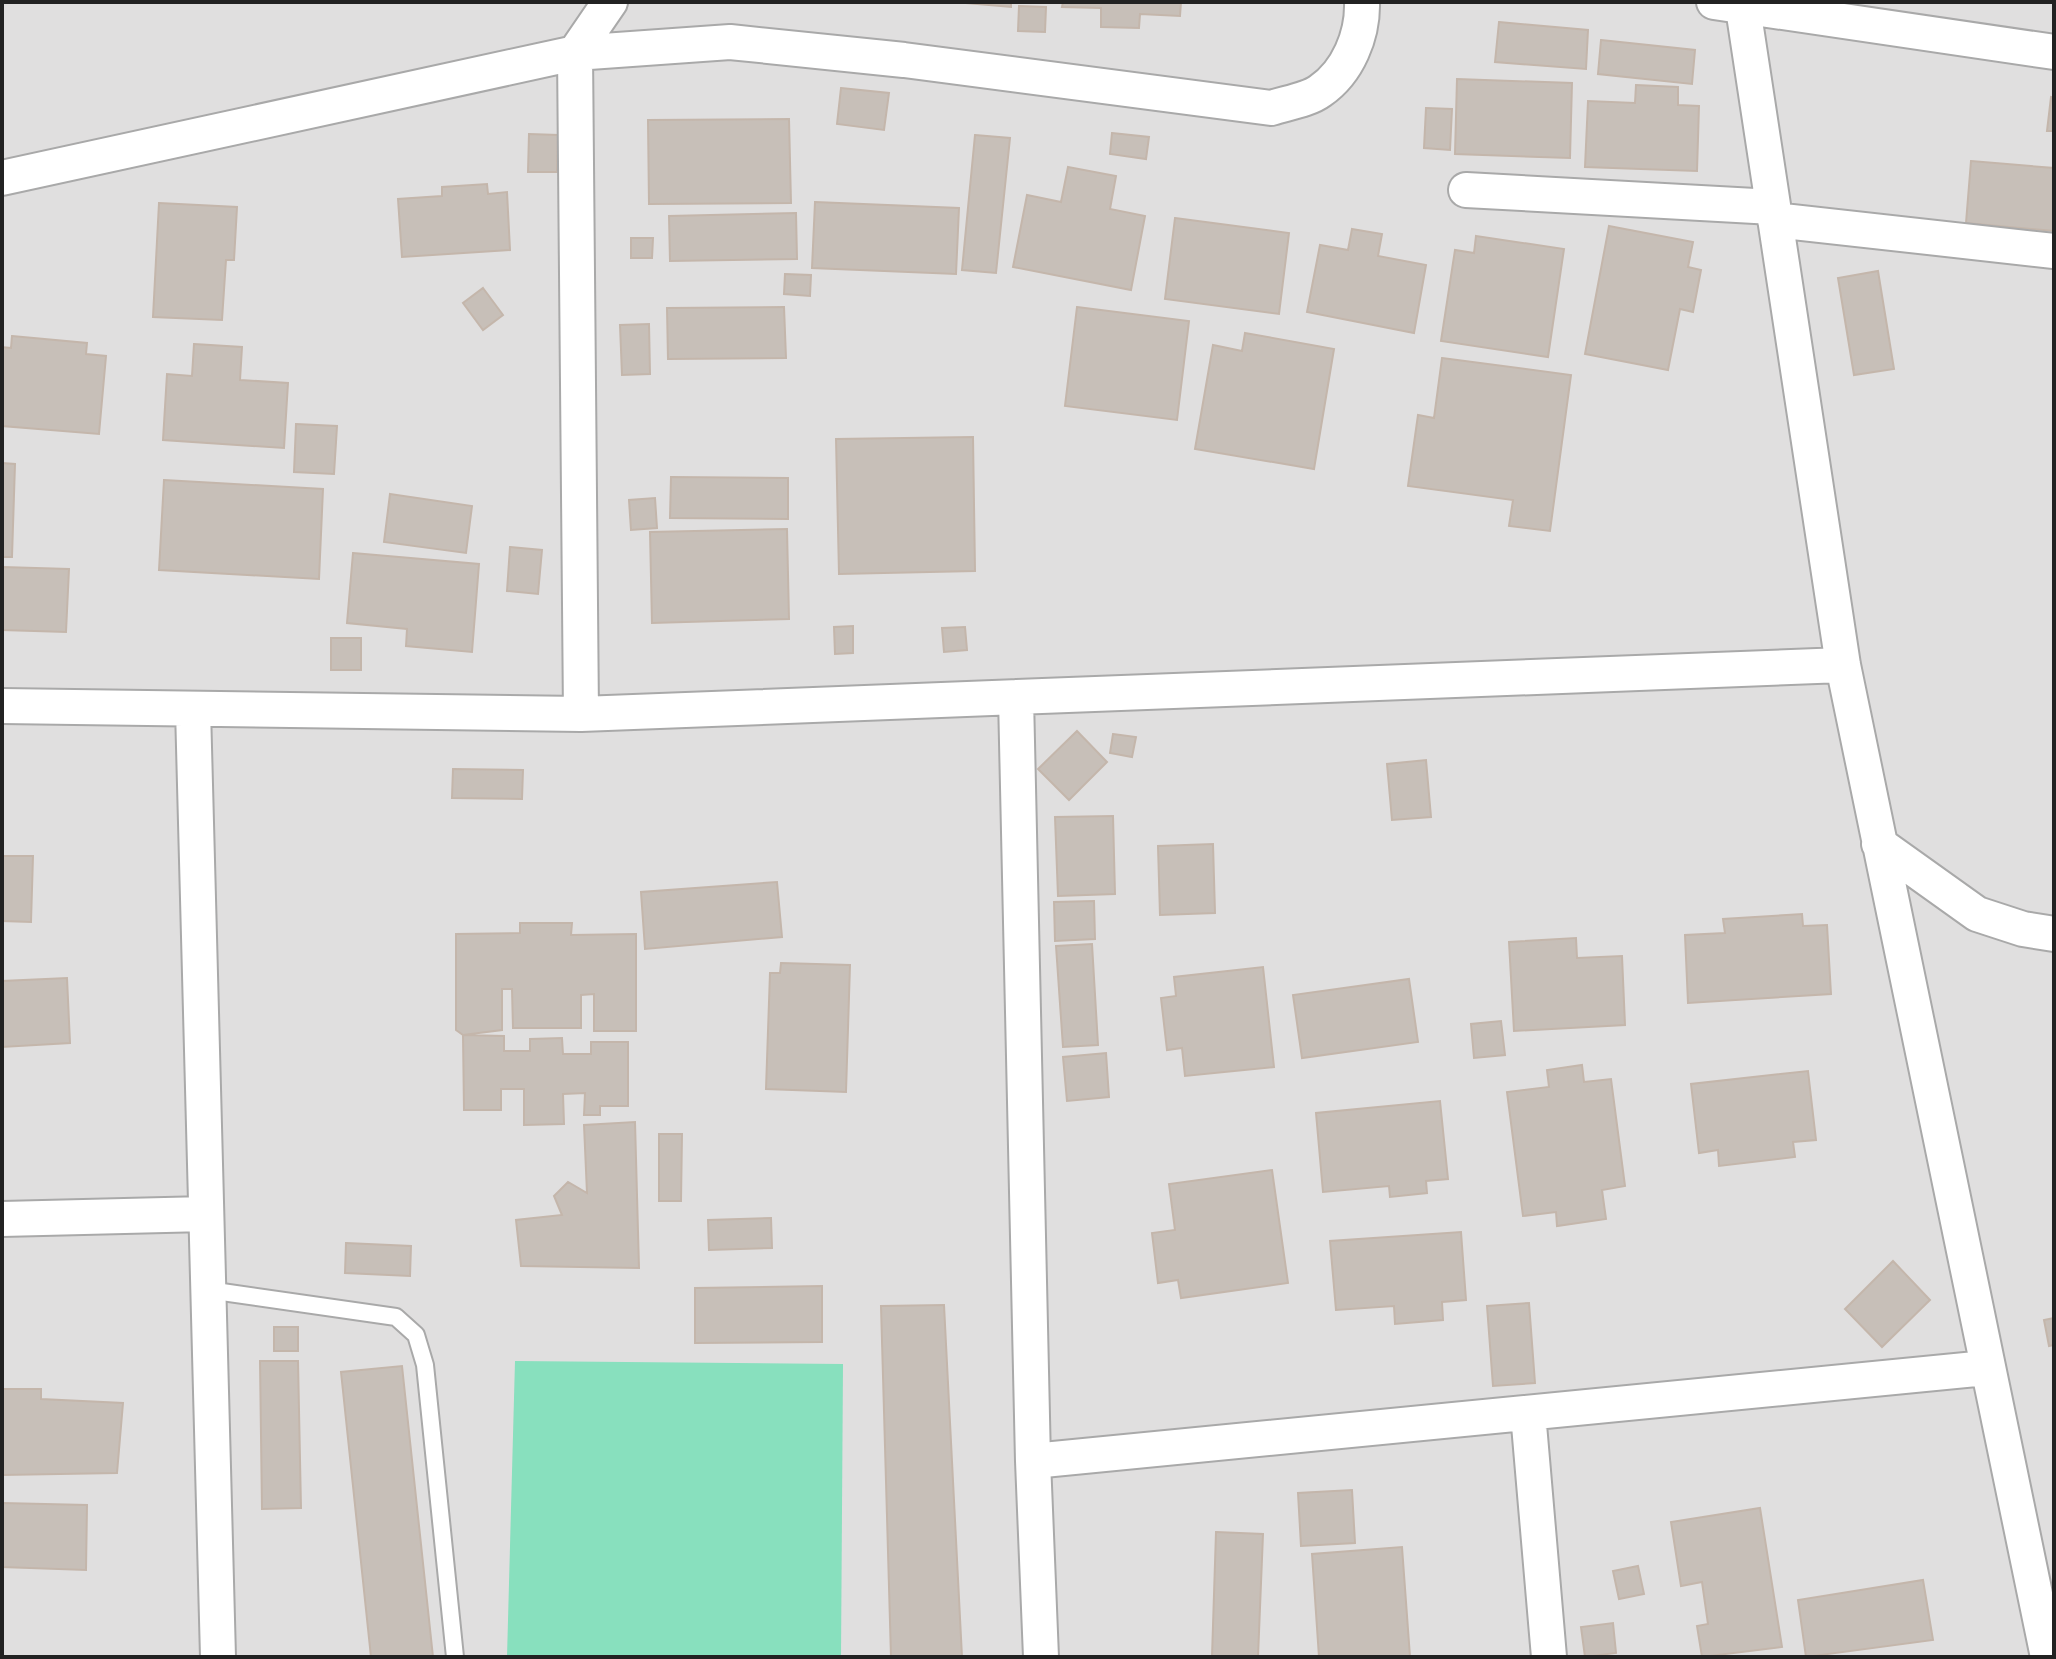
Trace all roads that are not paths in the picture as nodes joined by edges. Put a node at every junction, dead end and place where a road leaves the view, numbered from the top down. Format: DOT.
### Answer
graph roads {
  1 [pos="610,2"];
  2 [pos="1362,2"];
  3 [pos="1728,5"];
  4 [pos="2054,52"];
  5 [pos="575,53"];
  6 [pos="2,178"];
  7 [pos="1466,190"];
  8 [pos="1774,213"];
  9 [pos="2054,251"];
  10 [pos="1843,665"];
  11 [pos="1016,697"];
  12 [pos="2,706"];
  13 [pos="193,709"];
  14 [pos="581,714"];
  15 [pos="1879,844"];
  16 [pos="2054,934"];
  17 [pos="206,1214"];
  18 [pos="2,1219"];
  19 [pos="208,1290"];
  20 [pos="1986,1368"];
  21 [pos="1528,1413"];
  22 [pos="1033,1461"];
  23 [pos="218,1657"];
  24 [pos="455,1657"];
  25 [pos="1041,1657"];
  26 [pos="1549,1657"];
  27 [pos="2048,1657"];
  1 -- 5 [label="street"];
  2 -- 5 [label="street"];
  3 -- 4 [label="street"];
  3 -- 8 [label="street"];
  5 -- 6 [label="street"];
  5 -- 14 [label="street"];
  7 -- 8 [label="street"];
  8 -- 9 [label="street"];
  8 -- 10 [label="street"];
  10 -- 11 [label="street"];
  10 -- 15 [label="street"];
  11 -- 14 [label="street"];
  11 -- 22 [label="street"];
  12 -- 13 [label="street"];
  13 -- 14 [label="street"];
  13 -- 17 [label="street"];
  15 -- 16 [label="street"];
  15 -- 20 [label="street"];
  17 -- 18 [label="street"];
  17 -- 19 [label="street"];
  19 -- 23 [label="street"];
  19 -- 24 [label="lane"];
  20 -- 21 [label="street"];
  20 -- 27 [label="street"];
  21 -- 22 [label="street"];
  21 -- 26 [label="street"];
  22 -- 25 [label="street"];
}
